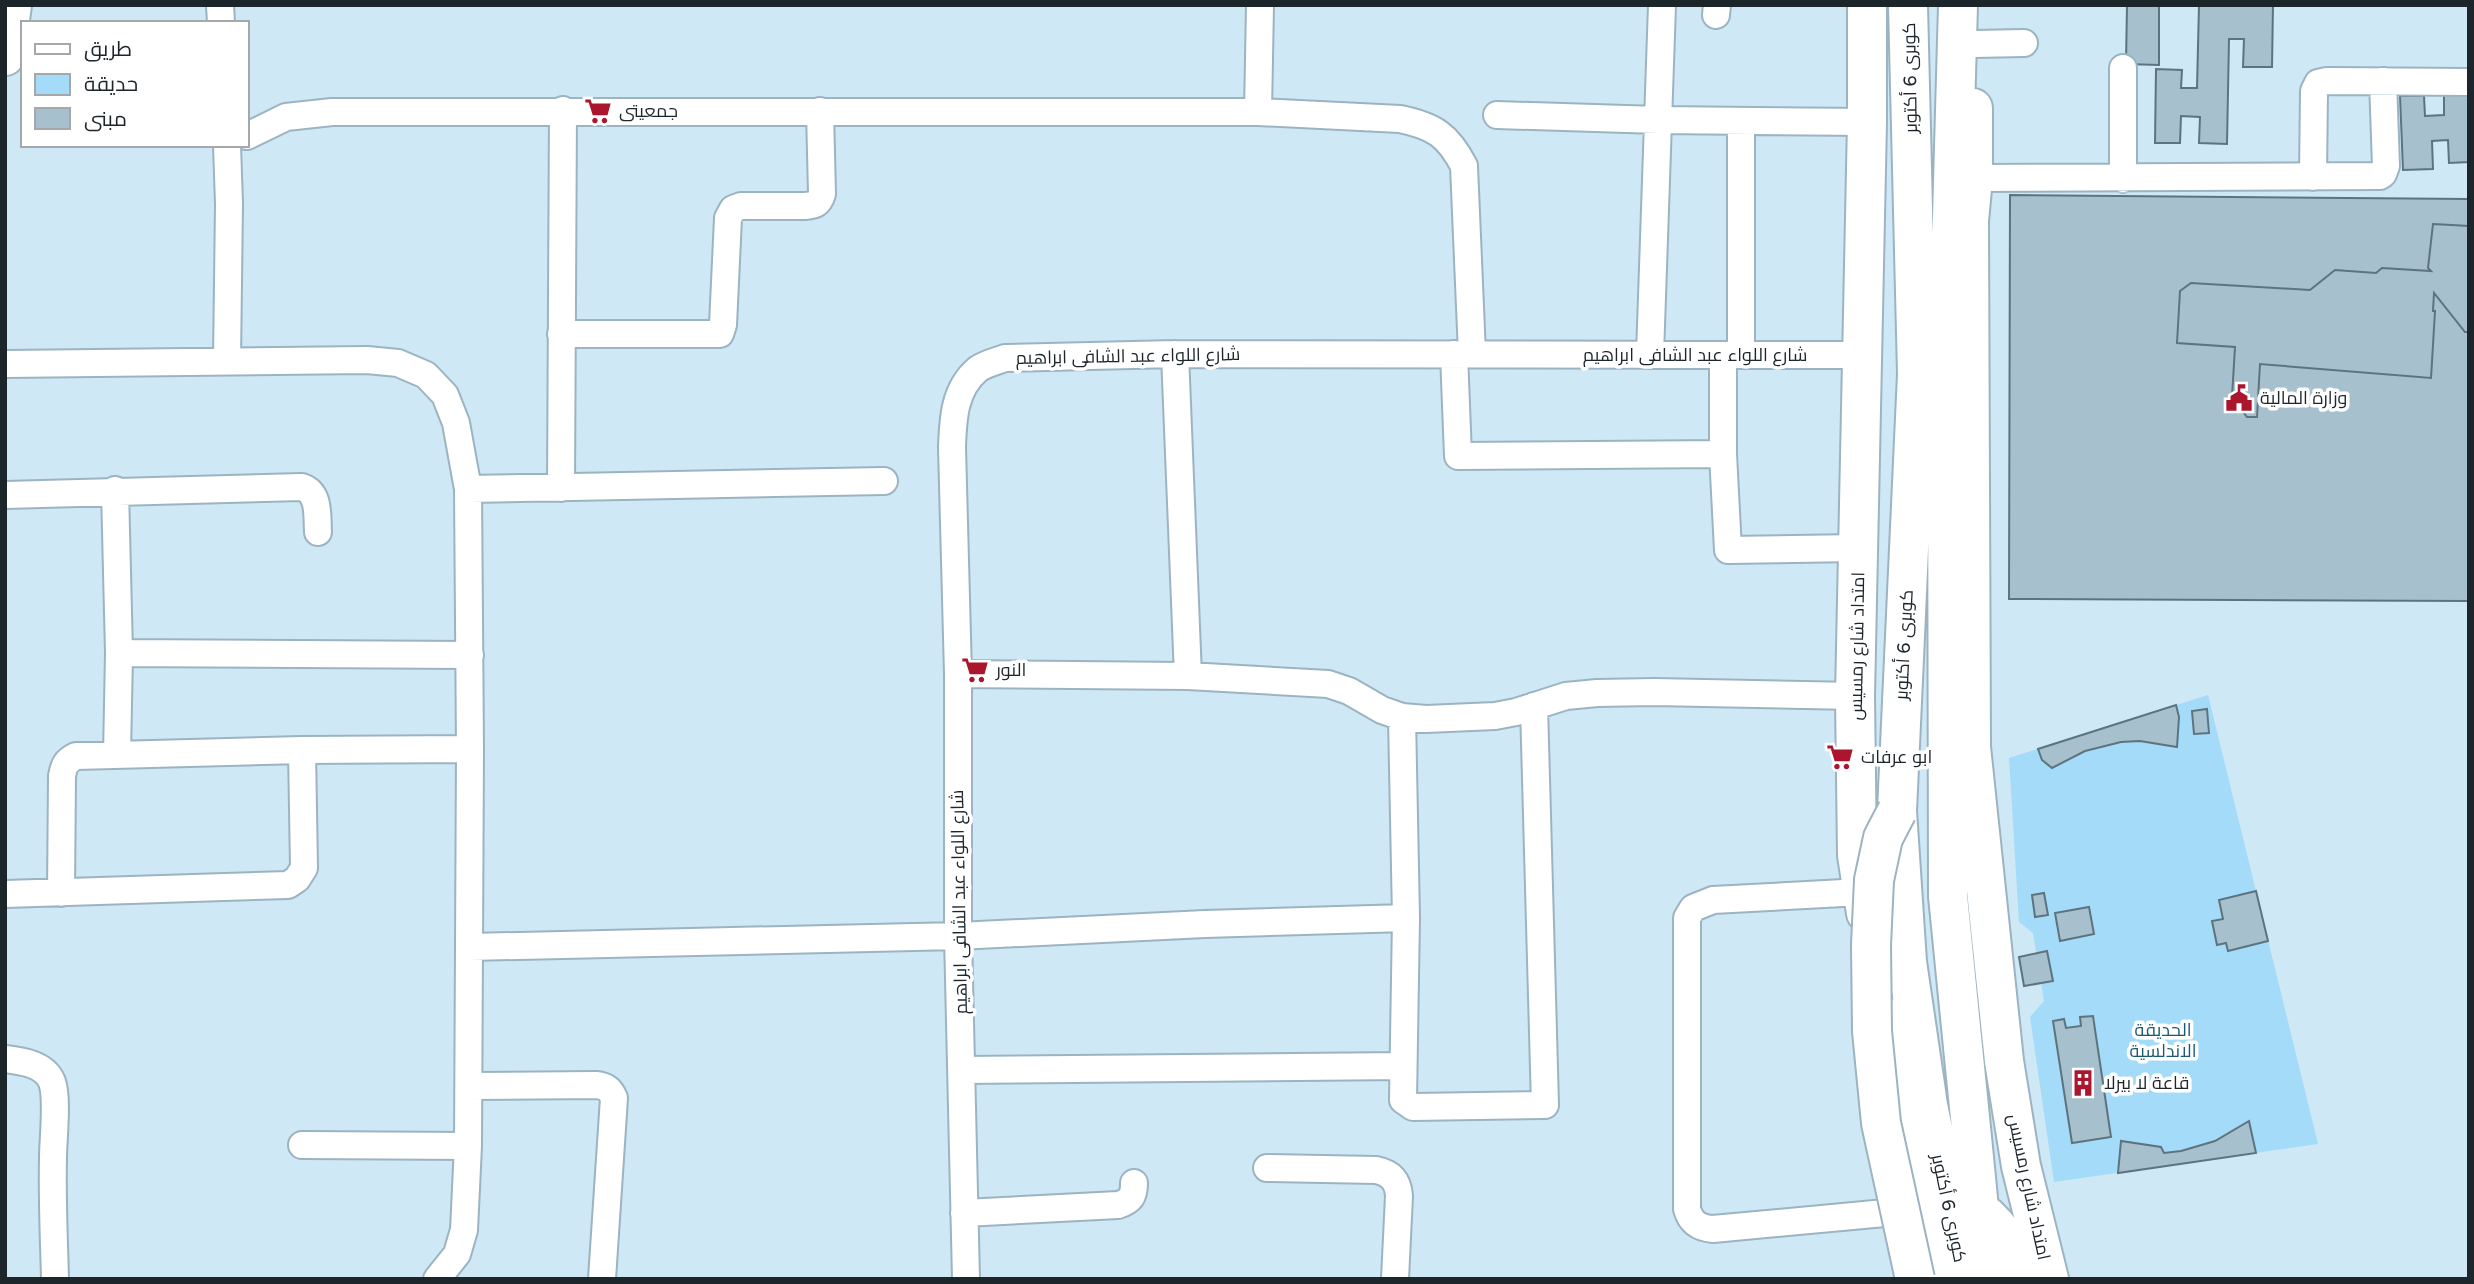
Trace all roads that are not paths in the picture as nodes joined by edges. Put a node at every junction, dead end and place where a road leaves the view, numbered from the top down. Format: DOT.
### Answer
graph roads {
  1 [pos="12,5"];
  2 [pos="1260,5"];
  3 [pos="1662,5"];
  4 [pos="1867,5"];
  5 [pos="1908,5"];
  6 [pos="1958,5"];
  7 [pos="1975,5"];
  8 [pos="2024,43"];
  9 [pos="1973,44"];
  10 [pos="5,56"];
  11 [pos="2123,68"];
  12 [pos="2384,80"];
  13 [pos="2469,82"];
  14 [pos="563,110"];
  15 [pos="820,111"];
  16 [pos="1258,112"];
  17 [pos="1497,115"];
  18 [pos="1658,120"];
  19 [pos="1741,121"];
  20 [pos="1867,122"];
  21 [pos="248,136"];
  22 [pos="233,147"];
  23 [pos="1973,177"];
  24 [pos="2313,177"];
  25 [pos="2123,179"];
  26 [pos="561,334"];
  27 [pos="1175,354"];
  28 [pos="1463,354"];
  29 [pos="1650,355"];
  30 [pos="1732,355"];
  31 [pos="1862,355"];
  32 [pos="227,361"];
  33 [pos="5,364"];
  34 [pos="1723,454"];
  35 [pos="884,481"];
  36 [pos="561,488"];
  37 [pos="468,489"];
  38 [pos="115,490"];
  39 [pos="5,495"];
  40 [pos="318,532"];
  41 [pos="1858,548"];
  42 [pos="119,653"];
  43 [pos="470,654"];
  44 [pos="958,674"];
  45 [pos="1188,676"];
  46 [pos="1855,696"];
  47 [pos="1534,706"];
  48 [pos="1402,717"];
  49 [pos="470,749"];
  50 [pos="302,750"];
  51 [pos="117,755"];
  52 [pos="1897,811"];
  53 [pos="61,892"];
  54 [pos="1861,892"];
  55 [pos="5,894"];
  56 [pos="1406,918"];
  57 [pos="958,936"];
  58 [pos="470,947"];
  59 [pos="5,1059"];
  60 [pos="1402,1066"];
  61 [pos="962,1070"];
  62 [pos="469,1086"];
  63 [pos="302,1144"];
  64 [pos="468,1146"];
  65 [pos="1267,1168"];
  66 [pos="1134,1183"];
  67 [pos="1979,1208"];
  68 [pos="1922,1210"];
  69 [pos="964,1213"];
  70 [pos="55,1279"];
  71 [pos="438,1279"];
  72 [pos="602,1279"];
  73 [pos="965,1279"];
  74 [pos="1395,1279"];
  75 [pos="1915,1279"];
  76 [pos="1939,1279"];
  77 [pos="1964,1279"];
  78 [pos="1995,1279"];
  79 [pos="2026,1279"];
  80 [pos="2049,1279"];
  1 -- 10 [label="main road"];
  2 -- 16 [label="street"];
  3 -- 18 [label="street"];
  4 -- 20 [label="main road, امتداد شارع رمسيس"];
  5 -- 52 [label="main road, كوبرى 6 أكتوبر"];
  6 -- 67 [label="main road, كوبرى 6 أكتوبر"];
  7 -- 9 [label="main road, امتداد شارع رمسيس"];
  8 -- 9 [label="street"];
  9 -- 23 [label="main road, امتداد شارع رمسيس"];
  11 -- 25 [label="street"];
  12 -- 13 [label="street"];
  12 -- 24 [label="street"];
  12 -- 24 [label="street"];
  14 -- 15 [label="street"];
  14 -- 21 [label="street"];
  14 -- 26 [label="street"];
  15 -- 16 [label="street"];
  15 -- 26 [label="street"];
  16 -- 28 [label="street"];
  17 -- 18 [label="street"];
  18 -- 19 [label="street"];
  18 -- 29 [label="street"];
  19 -- 20 [label="street"];
  19 -- 30 [label="street"];
  20 -- 31 [label="main road, امتداد شارع رمسيس"];
  22 -- 32 [label="street"];
  23 -- 25 [label="street"];
  23 -- 80 [label="main road, امتداد شارع رمسيس"];
  24 -- 25 [label="street"];
  26 -- 36 [label="street"];
  27 -- 28 [label="street, شارع اللواء عبد الشافى ابراهيم"];
  27 -- 44 [label="street, شارع اللواء عبد الشافى ابراهيم"];
  27 -- 45 [label="street"];
  28 -- 29 [label="street, شارع اللواء عبد الشافى ابراهيم"];
  28 -- 34 [label="street"];
  29 -- 30 [label="street, شارع اللواء عبد الشافى ابراهيم"];
  30 -- 31 [label="street, شارع اللواء عبد الشافى ابراهيم"];
  30 -- 34 [label="street"];
  31 -- 41 [label="main road, امتداد شارع رمسيس"];
  32 -- 33 [label="street"];
  32 -- 37 [label="street"];
  34 -- 41 [label="street"];
  35 -- 36 [label="street"];
  36 -- 37 [label="street"];
  37 -- 43 [label="street"];
  38 -- 39 [label="street"];
  38 -- 40 [label="street"];
  38 -- 42 [label="street"];
  41 -- 46 [label="main road, امتداد شارع رمسيس"];
  42 -- 43 [label="street"];
  42 -- 51 [label="street"];
  43 -- 49 [label="street"];
  44 -- 45 [label="street"];
  44 -- 57 [label="street, شارع اللواء عبد الشافى ابراهيم"];
  45 -- 48 [label="street"];
  46 -- 47 [label="street"];
  46 -- 54 [label="main road, امتداد شارع رمسيس"];
  47 -- 48 [label="street"];
  47 -- 60 [label="street"];
  48 -- 56 [label="street"];
  49 -- 50 [label="street"];
  49 -- 58 [label="street"];
  50 -- 51 [label="street"];
  50 -- 53 [label="street"];
  51 -- 53 [label="street"];
  52 -- 75 [label="main road, bridge"];
  52 -- 77 [label="main road, كوبرى 6 أكتوبر"];
  53 -- 55 [label="street"];
  54 -- 68 [label="main road, امتداد شارع رمسيس"];
  54 -- 68 [label="street"];
  56 -- 57 [label="street"];
  56 -- 60 [label="street"];
  57 -- 58 [label="street"];
  57 -- 61 [label="street, شارع اللواء عبد الشافى ابراهيم"];
  58 -- 62 [label="street"];
  59 -- 70 [label="street"];
  60 -- 61 [label="street"];
  61 -- 69 [label="street, شارع اللواء عبد الشافى ابراهيم"];
  62 -- 64 [label="street"];
  62 -- 72 [label="street"];
  63 -- 64 [label="street"];
  64 -- 71 [label="street"];
  65 -- 74 [label="street"];
  66 -- 69 [label="street"];
  67 -- 78 [label="main road, كوبرى 6 أكتوبر"];
  67 -- 79 [label="main road"];
  68 -- 76 [label="main road, امتداد شارع رمسيس"];
  69 -- 73 [label="street, شارع اللواء عبد الشافى ابراهيم"];
}
